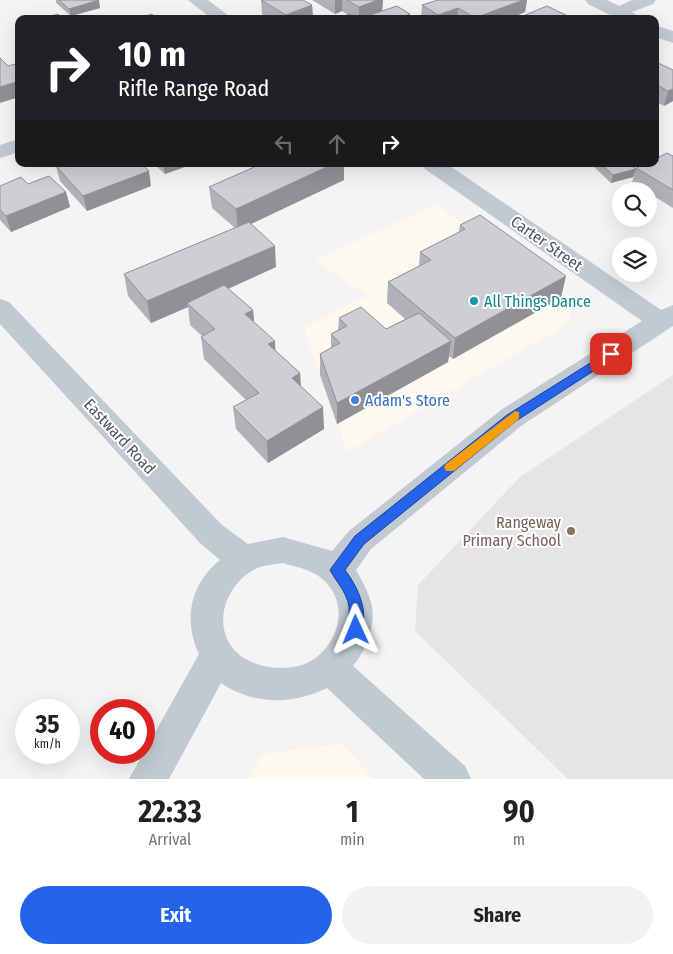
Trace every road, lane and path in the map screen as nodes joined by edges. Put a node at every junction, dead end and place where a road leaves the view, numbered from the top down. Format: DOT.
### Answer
graph roads {
  1 [pos="199,0"];
  2 [pos="594,0"];
  3 [pos="648,0"];
  4 [pos="219,15"];
  5 [pos="625,15"];
  6 [pos="659,32"];
  7 [pos="673,38"];
  8 [pos="15,146"];
  9 [pos="0,152"];
  10 [pos="437,167"];
  11 [pos="0,308"];
  12 [pos="667,318"];
  13 [pos="244,560"];
  14 [pos="337,570"];
  15 [pos="217,656"];
  16 [pos="330,668"];
  17 [pos="148,779"];
  18 [pos="452,779"];
  1 -- 4 [label="street"];
  2 -- 5 [label="street"];
  3 -- 5 [label="street"];
  6 -- 7 [label="street"];
  8 -- 9 [label="street"];
  10 -- 12 [label="street, Carter Street"];
  11 -- 13 [label="street, Eastward Road"];
  12 -- 14 [label="street"];
  13 -- 14 [label="street"];
  13 -- 15 [label="street"];
  14 -- 16 [label="street"];
  15 -- 16 [label="street"];
  15 -- 17 [label="street"];
  16 -- 18 [label="street"];
}
